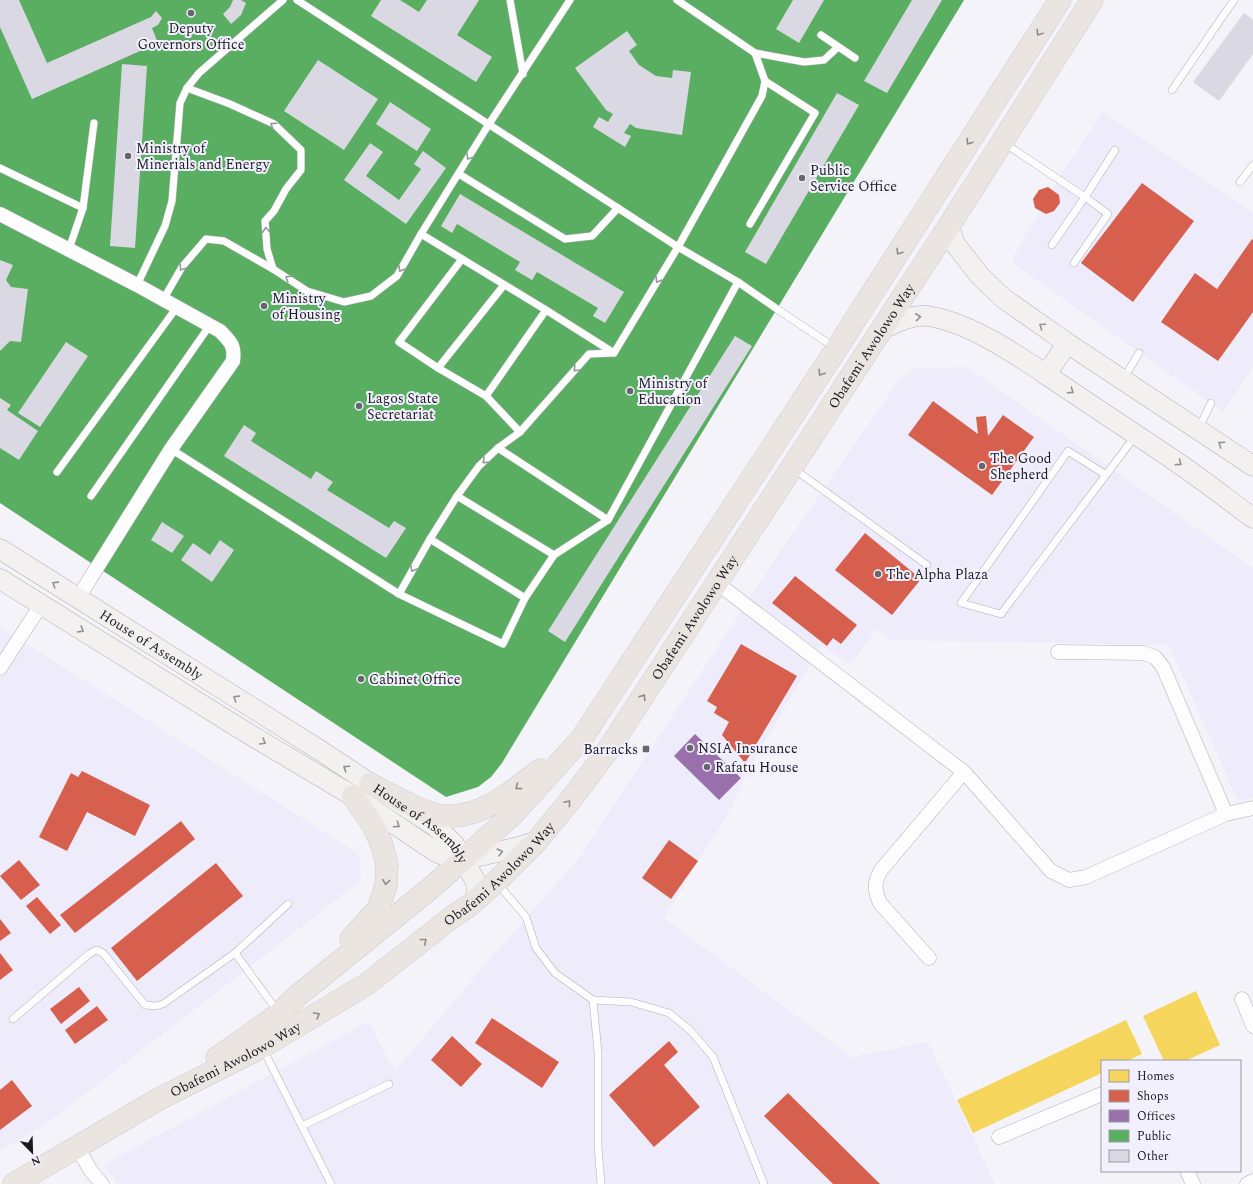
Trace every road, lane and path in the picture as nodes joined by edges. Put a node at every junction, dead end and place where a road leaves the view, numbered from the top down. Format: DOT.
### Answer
graph roads {
  1 [pos="283,0"];
  2 [pos="296,0"];
  3 [pos="510,0"];
  4 [pos="570,0"];
  5 [pos="677,0"];
  6 [pos="1060,0"];
  7 [pos="1092,0"];
  8 [pos="1234,0"];
  9 [pos="821,35"];
  10 [pos="838,47"];
  11 [pos="755,53"];
  12 [pos="856,58"];
  13 [pos="523,74"];
  14 [pos="765,81"];
  15 [pos="187,88"];
  16 [pos="1172,90"];
  17 [pos="94,123"];
  18 [pos="489,124"];
  19 [pos="1002,142"];
  20 [pos="1115,150"];
  21 [pos="1253,165"];
  22 [pos="0,168"];
  23 [pos="459,174"];
  24 [pos="1240,182"];
  25 [pos="1085,197"];
  26 [pos="83,208"];
  27 [pos="618,208"];
  28 [pos="0,214"];
  29 [pos="750,224"];
  30 [pos="949,226"];
  31 [pos="422,234"];
  32 [pos="1052,245"];
  33 [pos="678,247"];
  34 [pos="69,249"];
  35 [pos="462,259"];
  36 [pos="1074,264"];
  37 [pos="273,269"];
  38 [pos="738,282"];
  39 [pos="137,285"];
  40 [pos="504,285"];
  41 [pos="163,300"];
  42 [pos="177,307"];
  43 [pos="546,310"];
  44 [pos="210,325"];
  45 [pos="882,329"];
  46 [pos="1067,343"];
  47 [pos="837,348"];
  48 [pos="614,353"];
  49 [pos="1139,353"];
  50 [pos="438,368"];
  51 [pos="1046,375"];
  52 [pos="1122,380"];
  53 [pos="486,396"];
  54 [pos="1211,403"];
  55 [pos="1198,429"];
  56 [pos="520,432"];
  57 [pos="1136,435"];
  58 [pos="498,448"];
  59 [pos="171,449"];
  60 [pos="1253,466"];
  61 [pos="792,468"];
  62 [pos="57,472"];
  63 [pos="1106,475"];
  64 [pos="91,496"];
  65 [pos="457,496"];
  66 [pos="1253,518"];
  67 [pos="608,520"];
  68 [pos="430,538"];
  69 [pos="0,549"];
  70 [pos="554,555"];
  71 [pos="927,565"];
  72 [pos="0,580"];
  73 [pos="717,583"];
  74 [pos="399,594"];
  75 [pos="78,598"];
  76 [pos="525,598"];
  77 [pos="41,605"];
  78 [pos="1058,652"];
  79 [pos="0,668"];
  80 [pos="582,738"];
  81 [pos="964,772"];
  82 [pos="361,790"];
  83 [pos="1253,808"];
  84 [pos="1226,814"];
  85 [pos="537,841"];
  86 [pos="463,860"];
  87 [pos="496,882"];
  88 [pos="477,897"];
  89 [pos="288,904"];
  90 [pos="235,953"];
  91 [pos="929,958"];
  92 [pos="296,997"];
  93 [pos="1242,999"];
  94 [pos="593,1000"];
  95 [pos="279,1014"];
  96 [pos="13,1019"];
  97 [pos="1253,1026"];
  98 [pos="262,1047"];
  99 [pos="389,1084"];
  100 [pos="1101,1094"];
  101 [pos="160,1100"];
  102 [pos="302,1126"];
  103 [pos="999,1137"];
  104 [pos="78,1147"];
  105 [pos="1187,1172"];
  106 [pos="1253,1181"];
  107 [pos="14,1184"];
  108 [pos="102,1184"];
  109 [pos="331,1184"];
  110 [pos="601,1184"];
  111 [pos="764,1184"];
  112 [pos="1193,1184"];
  113 [pos="1247,1184"];
  1 -- 15 [label="lane"];
  2 -- 18 [label="lane"];
  3 -- 13 [label="lane"];
  4 -- 13 [label="lane"];
  5 -- 11 [label="lane"];
  6 -- 47 [label="main road, Obafemi Awolowo Way, one-way"];
  7 -- 19 [label="main road, Obafemi Awolowo Way"];
  8 -- 16 [label="lane"];
  9 -- 10 [label="lane"];
  10 -- 11 [label="lane"];
  10 -- 12 [label="lane"];
  11 -- 14 [label="lane"];
  13 -- 18 [label="lane"];
  14 -- 29 [label="lane"];
  14 -- 33 [label="lane"];
  37 -- 15 [label="lane, one-way"];
  15 -- 39 [label="lane"];
  17 -- 26 [label="lane"];
  18 -- 23 [label="lane, one-way"];
  18 -- 27 [label="lane"];
  19 -- 25 [label="lane"];
  19 -- 30 [label="main road, Obafemi Awolowo Way"];
  20 -- 25 [label="lane"];
  21 -- 24 [label="lane"];
  22 -- 26 [label="lane"];
  23 -- 27 [label="lane"];
  23 -- 31 [label="lane"];
  25 -- 32 [label="lane"];
  25 -- 36 [label="lane"];
  26 -- 34 [label="lane"];
  27 -- 33 [label="lane"];
  28 -- 34 [label="street"];
  30 -- 45 [label="main road, Obafemi Awolowo Way"];
  46 -- 30 [label="street, one-way"];
  31 -- 35 [label="lane"];
  31 -- 37 [label="lane, one-way"];
  33 -- 38 [label="lane"];
  33 -- 48 [label="lane, one-way"];
  34 -- 39 [label="street"];
  35 -- 40 [label="lane"];
  35 -- 50 [label="lane"];
  37 -- 41 [label="lane, one-way"];
  38 -- 47 [label="lane"];
  38 -- 67 [label="lane"];
  39 -- 41 [label="street"];
  40 -- 43 [label="lane"];
  40 -- 50 [label="lane"];
  41 -- 42 [label="street"];
  42 -- 44 [label="street"];
  42 -- 62 [label="lane"];
  43 -- 48 [label="lane"];
  43 -- 53 [label="lane"];
  44 -- 59 [label="street"];
  44 -- 64 [label="lane"];
  45 -- 51 [label="street, one-way"];
  45 -- 61 [label="main road, Obafemi Awolowo Way"];
  46 -- 51 [label="street"];
  46 -- 52 [label="street"];
  47 -- 80 [label="main road, Obafemi Awolowo Way, one-way"];
  48 -- 56 [label="lane, one-way"];
  49 -- 52 [label="lane"];
  50 -- 53 [label="lane"];
  51 -- 57 [label="street, one-way"];
  52 -- 55 [label="street"];
  53 -- 56 [label="lane"];
  54 -- 55 [label="lane"];
  60 -- 55 [label="street, one-way"];
  56 -- 58 [label="lane"];
  57 -- 63 [label="lane"];
  57 -- 66 [label="street, one-way"];
  58 -- 65 [label="lane, one-way"];
  58 -- 67 [label="lane"];
  59 -- 74 [label="lane"];
  59 -- 75 [label="street"];
  61 -- 71 [label="lane"];
  61 -- 73 [label="main road, Obafemi Awolowo Way"];
  63 -- 63 [label="lane"];
  65 -- 68 [label="lane"];
  65 -- 70 [label="lane"];
  67 -- 70 [label="lane"];
  68 -- 74 [label="lane, one-way"];
  68 -- 76 [label="lane"];
  75 -- 69 [label="street, House of Assembly, one-way"];
  70 -- 76 [label="lane"];
  72 -- 77 [label="street, House of Assembly"];
  73 -- 81 [label="street"];
  85 -- 73 [label="main road, Obafemi Awolowo Way, one-way"];
  74 -- 76 [label="lane"];
  82 -- 75 [label="street, House of Assembly, one-way"];
  77 -- 79 [label="street"];
  77 -- 82 [label="street, House of Assembly, one-way"];
  78 -- 84 [label="street"];
  80 -- 82 [label="main road, one-way"];
  80 -- 86 [label="main road, Obafemi Awolowo Way"];
  81 -- 84 [label="street"];
  81 -- 91 [label="street"];
  82 -- 86 [label="street, House of Assembly"];
  82 -- 92 [label="main road, one-way"];
  83 -- 84 [label="street"];
  86 -- 85 [label="street, one-way"];
  85 -- 87 [label="main road, Obafemi Awolowo Way"];
  86 -- 88 [label="street"];
  86 -- 92 [label="main road, Obafemi Awolowo Way"];
  87 -- 88 [label="main road, Obafemi Awolowo Way"];
  87 -- 94 [label="lane"];
  98 -- 88 [label="main road, Obafemi Awolowo Way, one-way"];
  89 -- 90 [label="lane"];
  90 -- 95 [label="lane"];
  90 -- 96 [label="lane"];
  92 -- 95 [label="main road, Obafemi Awolowo Way"];
  93 -- 97 [label="street"];
  94 -- 110 [label="lane"];
  94 -- 111 [label="lane"];
  95 -- 101 [label="main road, Obafemi Awolowo Way"];
  98 -- 101 [label="main road, Obafemi Awolowo Way"];
  98 -- 102 [label="lane"];
  99 -- 102 [label="lane"];
  100 -- 103 [label="street"];
  101 -- 104 [label="main road, Obafemi Awolowo Way"];
  102 -- 109 [label="lane"];
  104 -- 107 [label="main road, Obafemi Awolowo Way"];
  104 -- 108 [label="street"];
  105 -- 112 [label="street"];
  106 -- 113 [label="street"];
}
